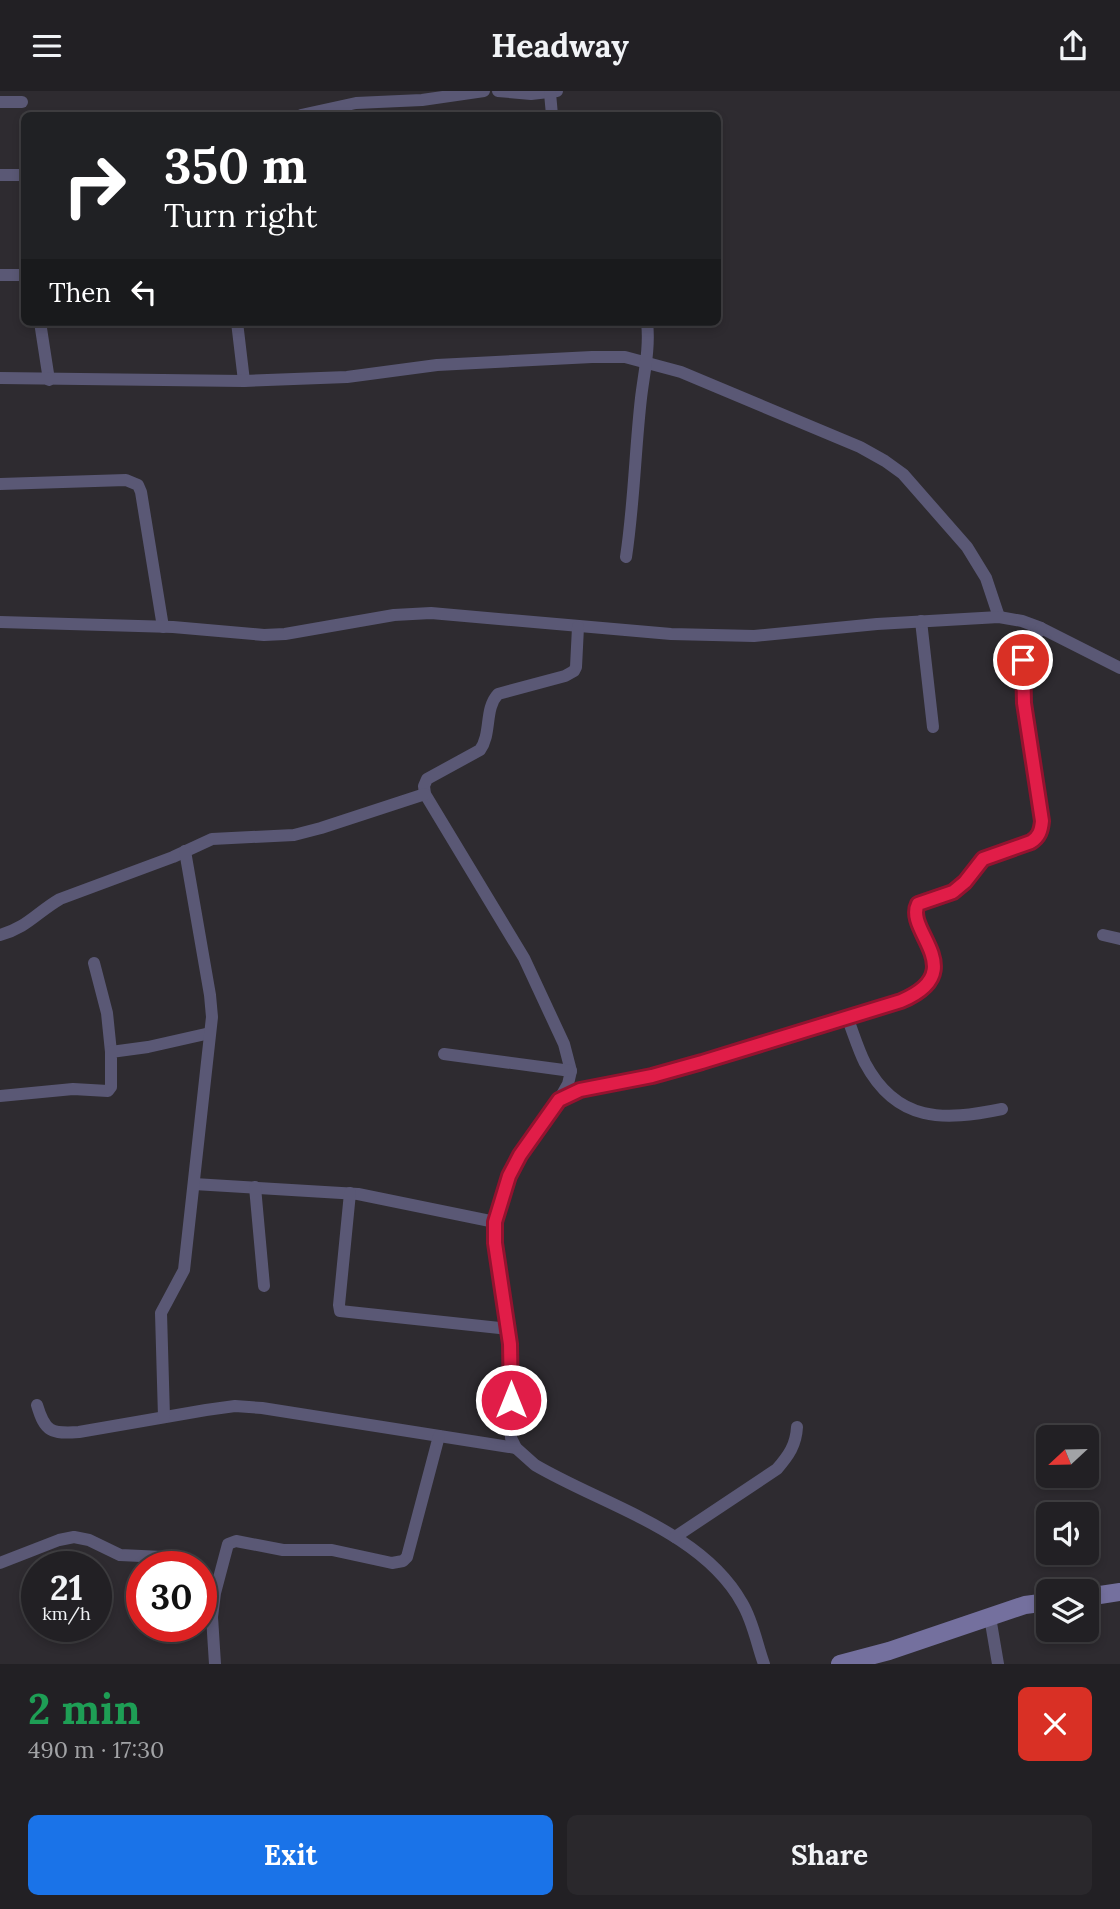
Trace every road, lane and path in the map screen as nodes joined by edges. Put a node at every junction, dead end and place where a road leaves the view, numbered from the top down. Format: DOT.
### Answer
graph roads {
  1 [pos="484,91"];
  2 [pos="498,91"];
  3 [pos="553,92"];
  4 [pos="0,102"];
  5 [pos="22,102"];
  6 [pos="326,112"];
  7 [pos="552,112"];
  8 [pos="0,174"];
  9 [pos="21,175"];
  10 [pos="0,275"];
  11 [pos="21,275"];
  12 [pos="41,326"];
  13 [pos="237,326"];
  14 [pos="647,326"];
  15 [pos="646,362"];
  16 [pos="0,378"];
  17 [pos="49,380"];
  18 [pos="244,381"];
  19 [pos="0,484"];
  20 [pos="626,557"];
  21 [pos="999,617"];
  22 [pos="921,621"];
  23 [pos="0,622"];
  24 [pos="163,627"];
  25 [pos="578,627"];
  26 [pos="1041,628"];
  27 [pos="1120,668"];
  28 [pos="933,727"];
  29 [pos="425,793"];
  30 [pos="185,851"];
  31 [pos="0,935"];
  32 [pos="1103,935"];
  33 [pos="1120,939"];
  34 [pos="94,963"];
  35 [pos="847,1017"];
  36 [pos="210,1033"];
  37 [pos="111,1052"];
  38 [pos="444,1054"];
  39 [pos="571,1072"];
  40 [pos="0,1096"];
  41 [pos="559,1100"];
  42 [pos="1002,1109"];
  43 [pos="194,1184"];
  44 [pos="255,1187"];
  45 [pos="350,1193"];
  46 [pos="495,1222"];
  47 [pos="264,1286"];
  48 [pos="509,1329"];
  49 [pos="37,1405"];
  50 [pos="164,1417"];
  51 [pos="797,1427"];
  52 [pos="439,1436"];
  53 [pos="516,1448"];
  54 [pos="675,1537"];
  55 [pos="126,1555"];
  56 [pos="0,1563"];
  57 [pos="1120,1592"];
  58 [pos="1099,1595"];
  59 [pos="1036,1604"];
  60 [pos="990,1617"];
  61 [pos="890,1658"];
  62 [pos="215,1664"];
  63 [pos="764,1664"];
  64 [pos="840,1664"];
  65 [pos="998,1664"];
  1 -- 6 [label="street"];
  2 -- 3 [label="street"];
  3 -- 7 [label="street"];
  4 -- 5 [label="street"];
  8 -- 9 [label="street"];
  10 -- 11 [label="street"];
  12 -- 17 [label="street"];
  13 -- 18 [label="street"];
  14 -- 15 [label="street"];
  15 -- 18 [label="street"];
  15 -- 20 [label="street"];
  15 -- 21 [label="street"];
  16 -- 17 [label="street"];
  17 -- 18 [label="street"];
  19 -- 24 [label="street"];
  21 -- 22 [label="street"];
  21 -- 26 [label="street"];
  22 -- 25 [label="street"];
  22 -- 28 [label="street"];
  23 -- 24 [label="street"];
  24 -- 25 [label="street"];
  25 -- 29 [label="street"];
  26 -- 27 [label="street"];
  26 -- 35 [label="street"];
  29 -- 30 [label="street"];
  29 -- 39 [label="street"];
  30 -- 31 [label="street"];
  30 -- 36 [label="street"];
  32 -- 33 [label="street"];
  34 -- 37 [label="street"];
  35 -- 41 [label="street"];
  35 -- 42 [label="street"];
  36 -- 37 [label="street"];
  36 -- 43 [label="street"];
  37 -- 40 [label="street"];
  38 -- 39 [label="street"];
  39 -- 41 [label="street"];
  41 -- 46 [label="street"];
  43 -- 44 [label="street"];
  43 -- 50 [label="street"];
  44 -- 45 [label="street"];
  44 -- 47 [label="street"];
  45 -- 46 [label="street"];
  45 -- 48 [label="street"];
  46 -- 48 [label="street"];
  48 -- 53 [label="street"];
  49 -- 50 [label="street"];
  50 -- 52 [label="street"];
  51 -- 54 [label="street"];
  52 -- 53 [label="street"];
  52 -- 62 [label="street"];
  53 -- 54 [label="street"];
  54 -- 63 [label="street"];
  55 -- 56 [label="street"];
  57 -- 58 [label="street"];
  59 -- 60 [label="street"];
  60 -- 61 [label="street"];
  60 -- 65 [label="street"];
  61 -- 64 [label="street"];
}
